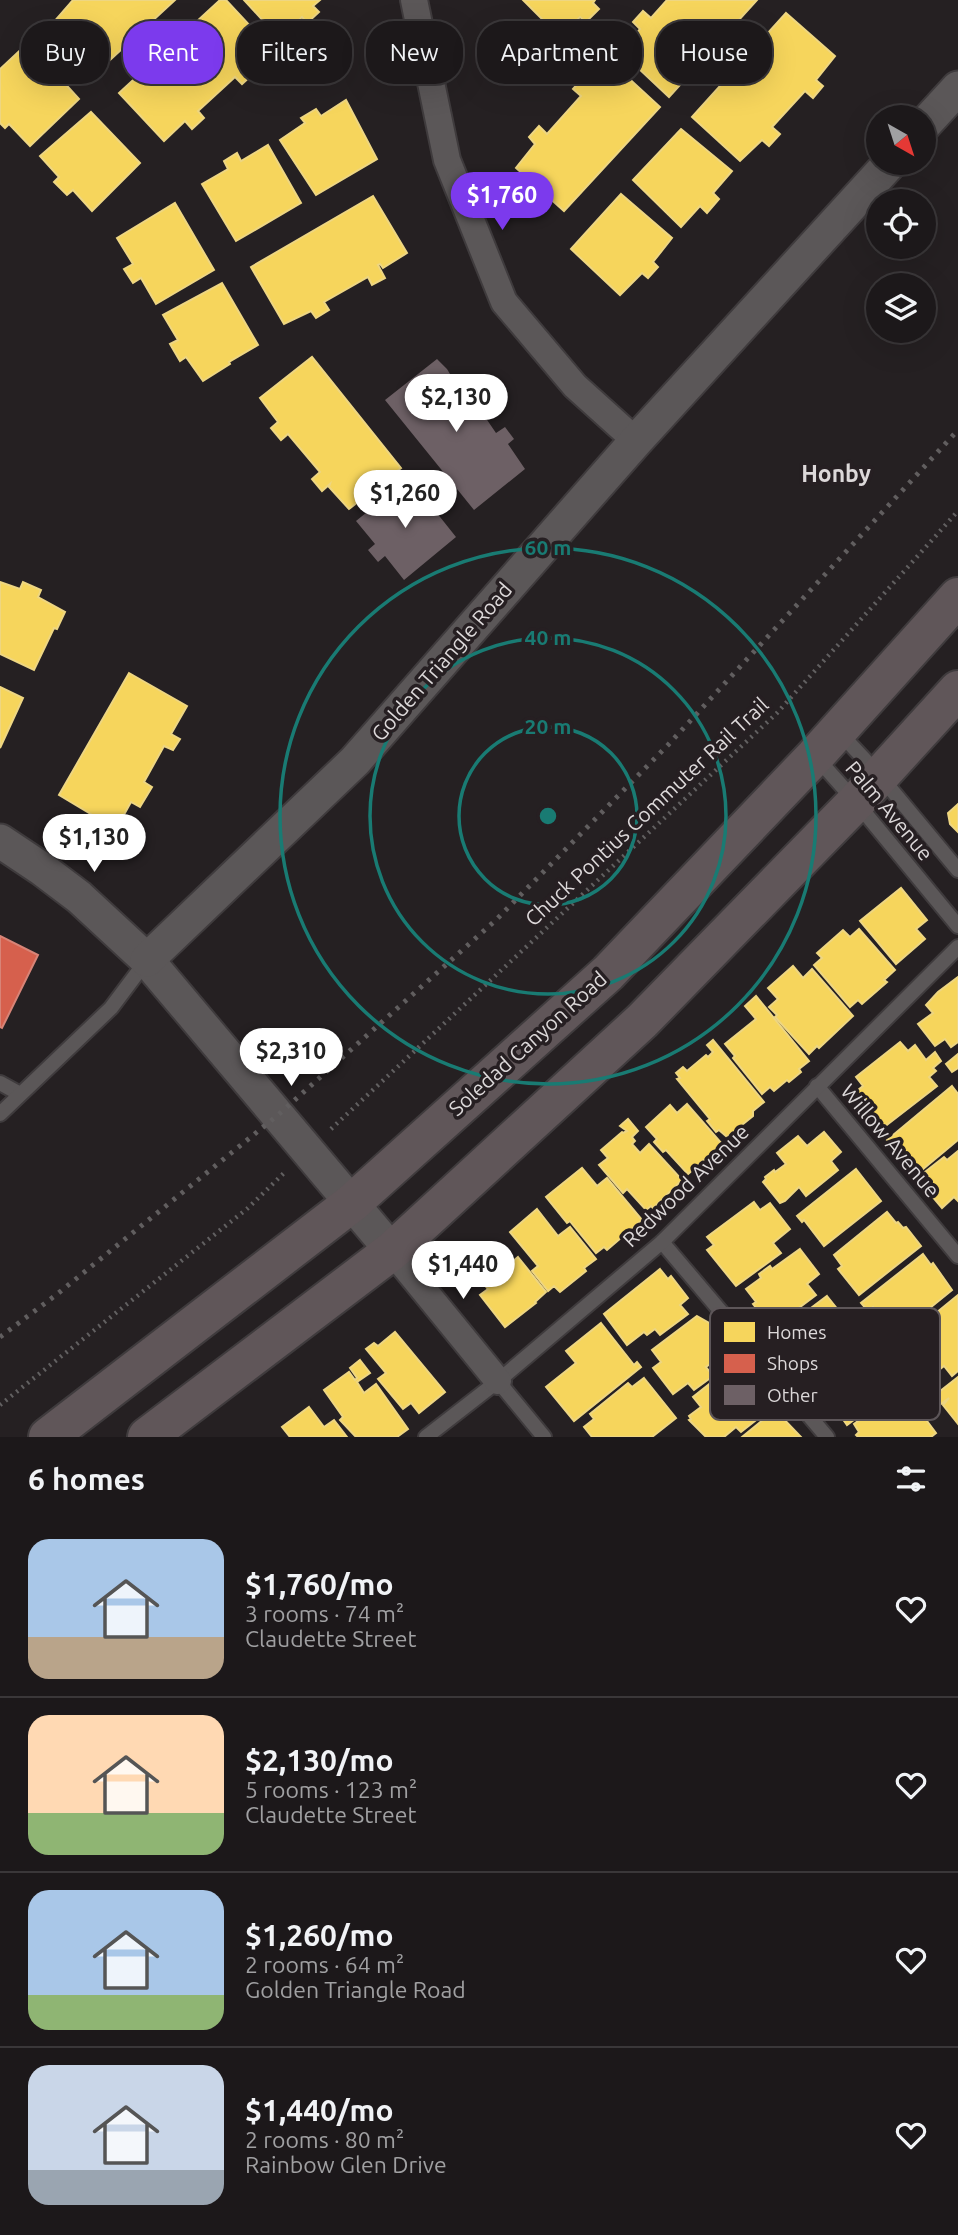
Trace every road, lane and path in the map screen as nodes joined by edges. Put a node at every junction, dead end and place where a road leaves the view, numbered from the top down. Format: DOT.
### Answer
graph roads {
  1 [pos="414,0"];
  2 [pos="958,88"];
  3 [pos="936,112"];
  4 [pos="879,175"];
  5 [pos="636,441"];
  6 [pos="958,511"];
  7 [pos="958,597"];
  8 [pos="958,690"];
  9 [pos="826,743"];
  10 [pos="868,789"];
  11 [pos="0,841"];
  12 [pos="958,870"];
  13 [pos="958,926"];
  14 [pos="958,947"];
  15 [pos="147,960"];
  16 [pos="0,1083"];
  17 [pos="817,1086"];
  18 [pos="20,1094"];
  19 [pos="0,1114"];
  20 [pos="341,1119"];
  21 [pos="269,1188"];
  22 [pos="352,1203"];
  23 [pos="662,1242"];
  24 [pos="393,1251"];
  25 [pos="958,1256"];
  26 [pos="718,1308"];
  27 [pos="498,1381"];
  28 [pos="0,1405"];
  29 [pos="813,1420"];
  30 [pos="48,1437"];
  31 [pos="147,1437"];
  32 [pos="426,1437"];
  33 [pos="544,1437"];
  34 [pos="827,1437"];
  1 -- 5 [label="street"];
  2 -- 3 [label="street"];
  4 -- 5 [label="street, Golden Triangle Road"];
  5 -- 15 [label="street, Golden Triangle Road"];
  6 -- 20 [label="path, Chuck Pontius Commuter Rail Trail"];
  7 -- 9 [label="main road, Soledad Canyon Road"];
  8 -- 10 [label="main road"];
  9 -- 10 [label="lane, Palm Avenue"];
  9 -- 10 [label="lane, Palm Avenue"];
  9 -- 22 [label="main road, Soledad Canyon Road"];
  10 -- 12 [label="lane, Palm Avenue"];
  10 -- 13 [label="lane, Palm Avenue"];
  10 -- 24 [label="main road"];
  11 -- 15 [label="street"];
  14 -- 17 [label="lane, Redwood Avenue"];
  15 -- 18 [label="lane"];
  15 -- 22 [label="street"];
  16 -- 18 [label="lane"];
  17 -- 23 [label="lane, Redwood Avenue"];
  17 -- 25 [label="lane, Willow Avenue"];
  18 -- 19 [label="lane"];
  21 -- 28 [label="path"];
  22 -- 24 [label="street"];
  22 -- 30 [label="main road, Soledad Canyon Road"];
  23 -- 26 [label="lane"];
  23 -- 27 [label="lane, Redwood Avenue"];
  24 -- 27 [label="street"];
  24 -- 31 [label="main road"];
  27 -- 32 [label="lane, Redwood Avenue"];
  27 -- 33 [label="lane"];
  29 -- 34 [label="lane"];
}
